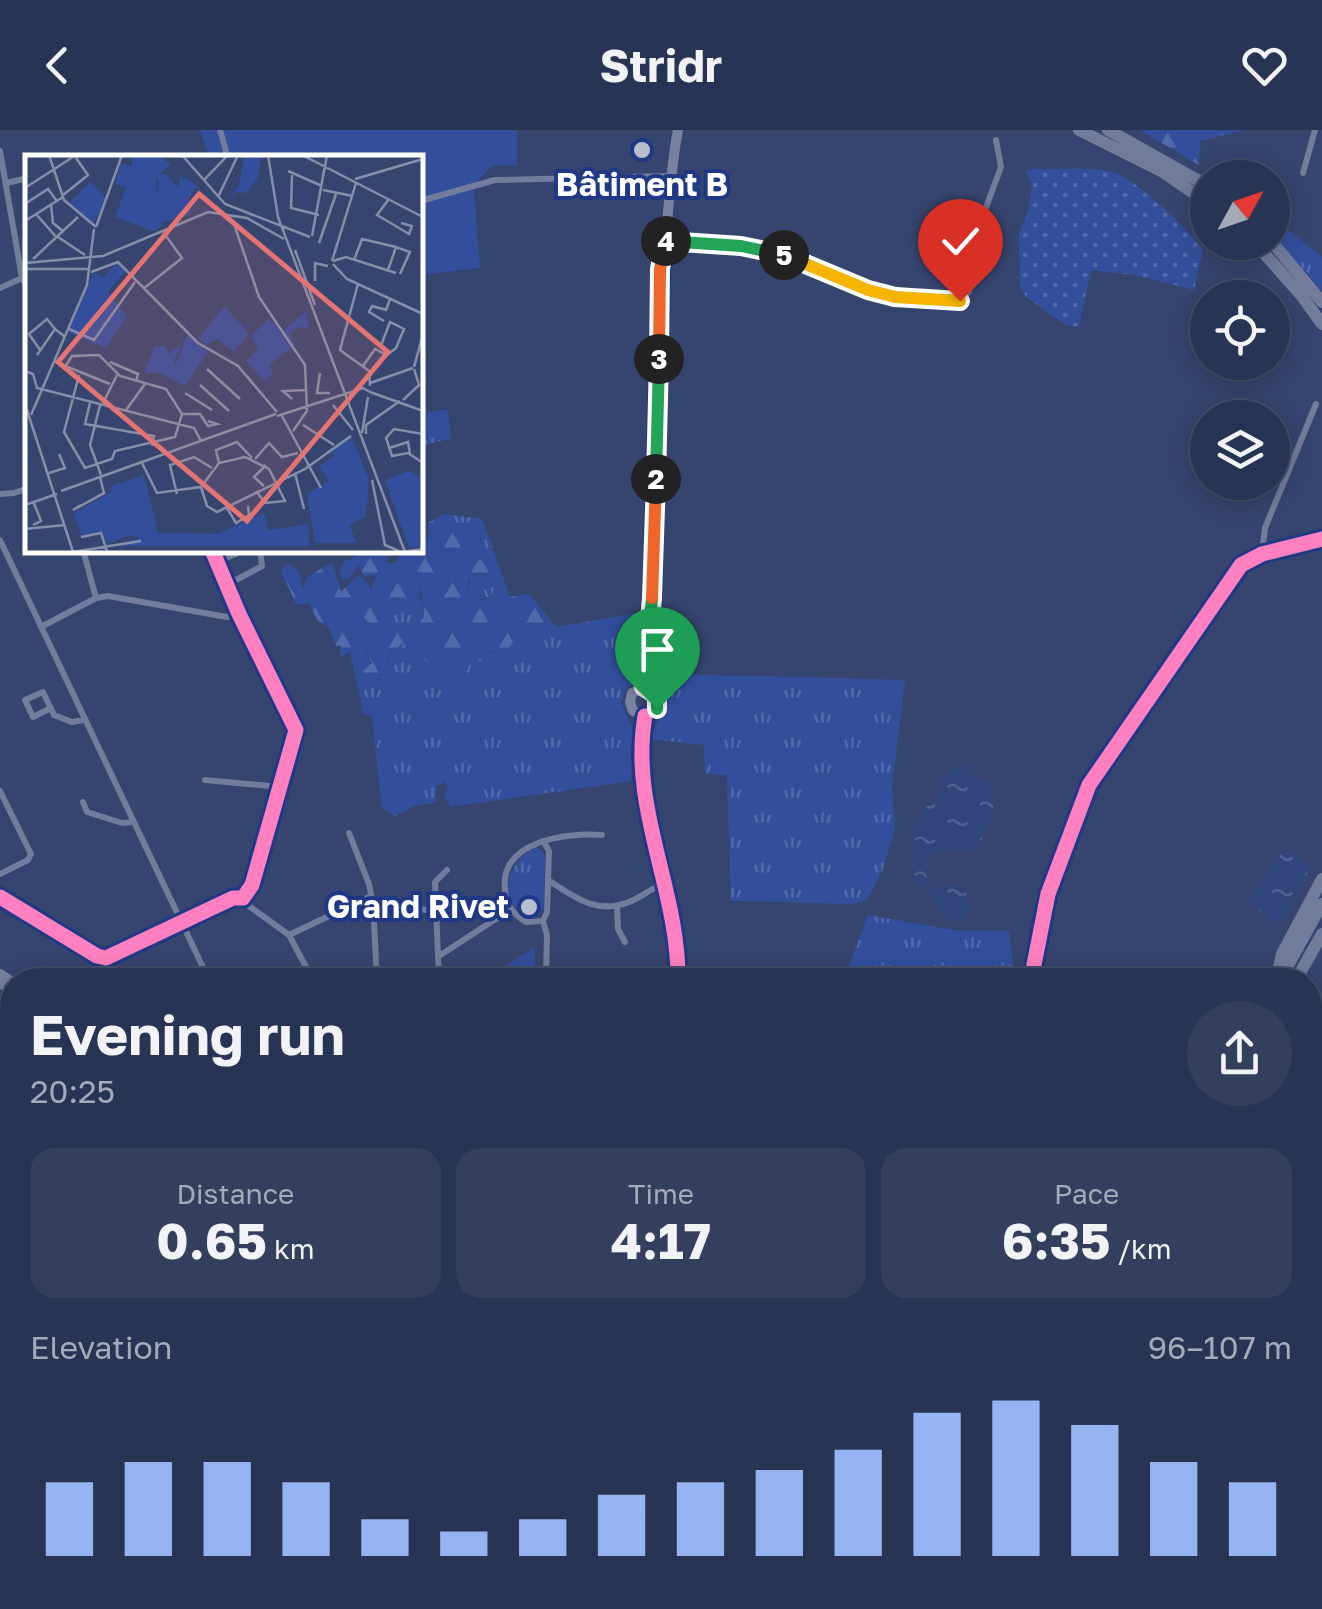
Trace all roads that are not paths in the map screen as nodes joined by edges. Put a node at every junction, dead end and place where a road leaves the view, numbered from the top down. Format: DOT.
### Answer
graph roads {
  1 [pos="220,130"];
  2 [pos="678,130"];
  3 [pos="1080,130"];
  4 [pos="1108,130"];
  5 [pos="1315,130"];
  6 [pos="996,140"];
  7 [pos="0,152"];
  8 [pos="227,155"];
  9 [pos="1303,173"];
  10 [pos="1190,175"];
  11 [pos="669,176"];
  12 [pos="25,179"];
  13 [pos="6,183"];
  14 [pos="1190,190"];
  15 [pos="422,201"];
  16 [pos="666,241"];
  17 [pos="1270,260"];
  18 [pos="1287,260"];
  19 [pos="22,278"];
  20 [pos="25,284"];
  21 [pos="0,288"];
  22 [pos="1322,302"];
  23 [pos="1322,324"];
  24 [pos="1316,404"];
  25 [pos="25,489"];
  26 [pos="0,494"];
  27 [pos="1322,539"];
  28 [pos="0,540"];
  29 [pos="84,552"];
  30 [pos="213,552"];
  31 [pos="240,552"];
  32 [pos="260,552"];
  33 [pos="1262,554"];
  34 [pos="217,562"];
  35 [pos="227,584"];
  36 [pos="96,598"];
  37 [pos="239,614"];
  38 [pos="41,627"];
  39 [pos="644,687"];
  40 [pos="50,708"];
  41 [pos="645,716"];
  42 [pos="84,720"];
  43 [pos="205,780"];
  44 [pos="280,787"];
  45 [pos="0,791"];
  46 [pos="83,802"];
  47 [pos="132,822"];
  48 [pos="349,833"];
  49 [pos="602,835"];
  50 [pos="545,844"];
  51 [pos="447,870"];
  52 [pos="0,874"];
  53 [pos="548,880"];
  54 [pos="1322,880"];
  55 [pos="664,884"];
  56 [pos="0,897"];
  57 [pos="243,898"];
  58 [pos="372,900"];
  59 [pos="1322,904"];
  60 [pos="617,906"];
  61 [pos="511,909"];
  62 [pos="436,910"];
  63 [pos="543,921"];
  64 [pos="181,922"];
  65 [pos="1322,934"];
  66 [pos="288,935"];
  67 [pos="625,942"];
  68 [pos="439,956"];
  69 [pos="202,968"];
  70 [pos="306,968"];
  71 [pos="376,968"];
  72 [pos="439,968"];
  73 [pos="546,968"];
  74 [pos="677,968"];
  75 [pos="1033,968"];
  76 [pos="1280,968"];
  77 [pos="1285,968"];
  78 [pos="1303,968"];
  1 -- 8 [label="street"];
  2 -- 11 [label="street"];
  3 -- 14 [label="highway"];
  4 -- 10 [label="highway"];
  5 -- 9 [label="street"];
  6 -- 16 [label="street"];
  7 -- 13 [label="street"];
  11 -- 15 [label="street"];
  11 -- 16 [label="street"];
  12 -- 13 [label="street"];
  13 -- 19 [label="street"];
  16 -- 39 [label="street"];
  17 -- 23 [label="highway"];
  18 -- 22 [label="highway"];
  19 -- 20 [label="street"];
  19 -- 21 [label="street"];
  24 -- 33 [label="street"];
  25 -- 26 [label="street"];
  27 -- 33 [label="street"];
  28 -- 38 [label="street"];
  29 -- 36 [label="street"];
  30 -- 34 [label="street"];
  31 -- 34 [label="street"];
  32 -- 35 [label="street"];
  33 -- 75 [label="street"];
  34 -- 35 [label="street"];
  35 -- 37 [label="street"];
  36 -- 37 [label="street"];
  36 -- 38 [label="street"];
  37 -- 44 [label="street"];
  38 -- 42 [label="street"];
  39 -- 41 [label="street"];
  39 -- 41 [label="street"];
  40 -- 42 [label="street"];
  41 -- 55 [label="street"];
  42 -- 47 [label="street"];
  43 -- 44 [label="street"];
  44 -- 57 [label="street"];
  45 -- 52 [label="street"];
  46 -- 47 [label="street"];
  47 -- 64 [label="street"];
  48 -- 58 [label="street"];
  49 -- 50 [label="street"];
  50 -- 53 [label="street"];
  50 -- 61 [label="street"];
  51 -- 62 [label="street"];
  53 -- 60 [label="street"];
  53 -- 63 [label="street"];
  54 -- 76 [label="highway"];
  55 -- 60 [label="street"];
  55 -- 74 [label="street"];
  56 -- 64 [label="street"];
  57 -- 64 [label="street"];
  57 -- 66 [label="street"];
  58 -- 62 [label="street"];
  58 -- 66 [label="street"];
  58 -- 71 [label="street"];
  59 -- 77 [label="highway"];
  60 -- 67 [label="street"];
  61 -- 63 [label="street"];
  61 -- 68 [label="street"];
  62 -- 68 [label="street"];
  63 -- 73 [label="street"];
  64 -- 69 [label="street"];
  65 -- 78 [label="highway"];
  66 -- 70 [label="street"];
  68 -- 72 [label="street"];
}
